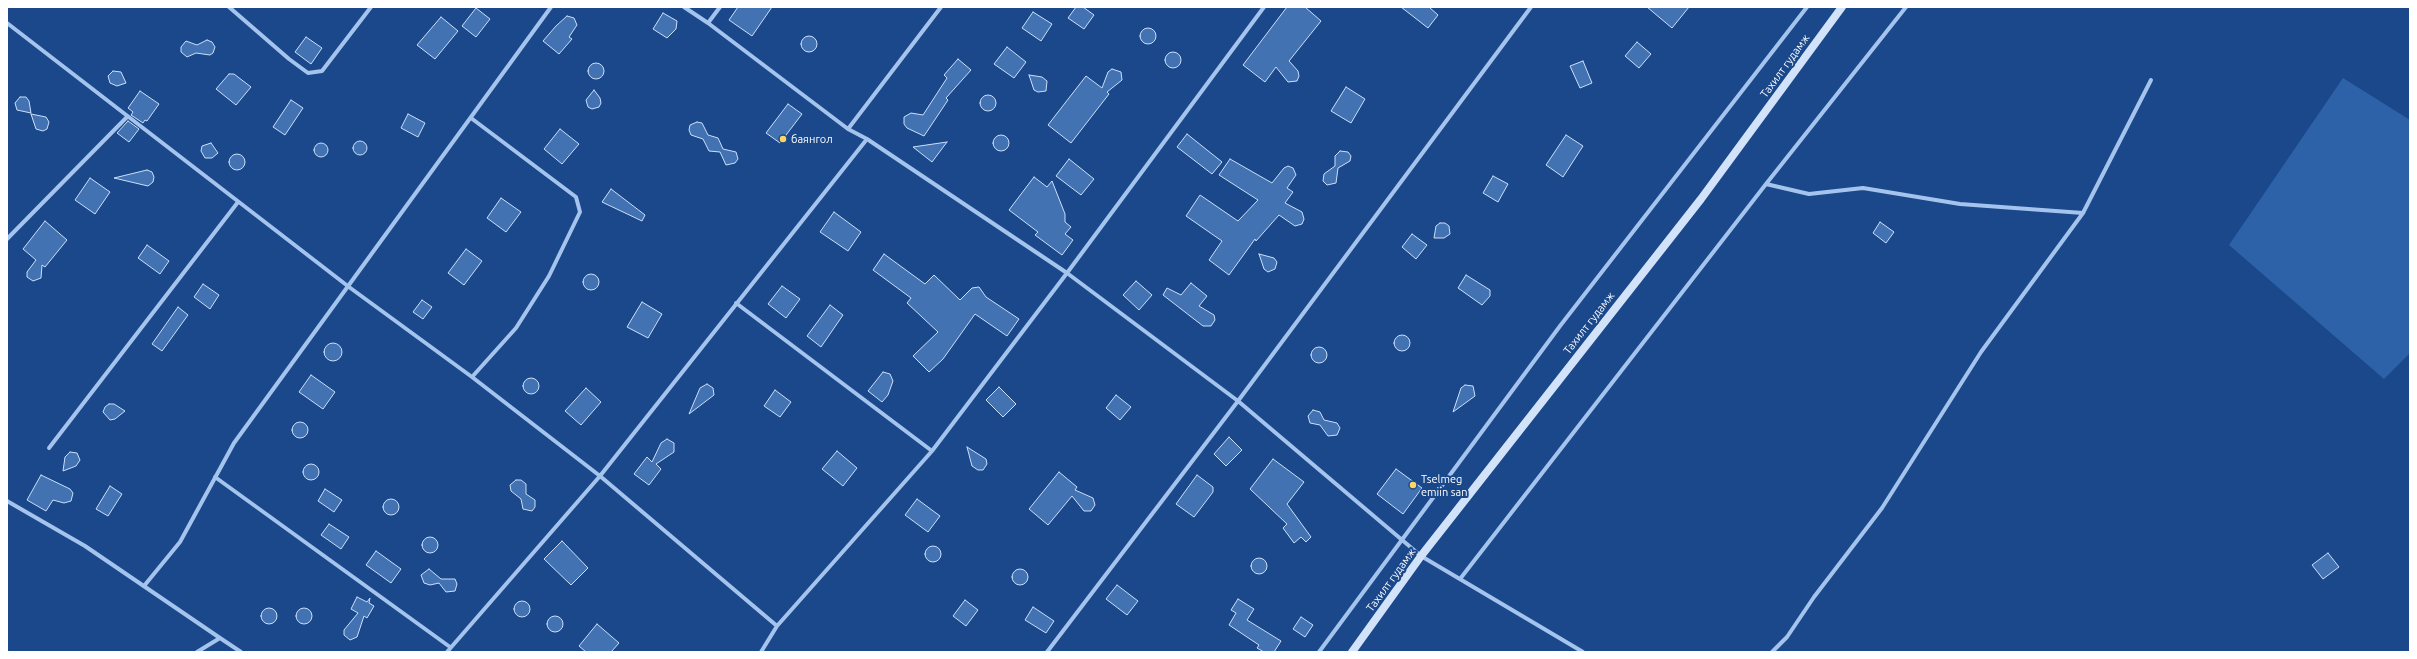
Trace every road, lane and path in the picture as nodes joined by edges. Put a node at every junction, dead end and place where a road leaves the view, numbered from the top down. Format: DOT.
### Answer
graph roads {
  1 [pos="229,7"];
  2 [pos="372,7"];
  3 [pos="551,7"];
  4 [pos="684,7"];
  5 [pos="720,7"];
  6 [pos="941,7"];
  7 [pos="1264,7"];
  8 [pos="1531,7"];
  9 [pos="1807,7"];
  10 [pos="1842,7"];
  11 [pos="1906,7"];
  12 [pos="7,23"];
  13 [pos="708,23"];
  14 [pos="2152,80"];
  15 [pos="127,117"];
  16 [pos="471,118"];
  17 [pos="848,128"];
  18 [pos="867,139"];
  19 [pos="1766,184"];
  20 [pos="238,202"];
  21 [pos="2083,213"];
  22 [pos="7,239"];
  23 [pos="1067,273"];
  24 [pos="349,287"];
  25 [pos="736,303"];
  26 [pos="472,377"];
  27 [pos="1238,401"];
  28 [pos="48,448"];
  29 [pos="932,451"];
  30 [pos="600,476"];
  31 [pos="215,477"];
  32 [pos="7,501"];
  33 [pos="1402,539"];
  34 [pos="1421,556"];
  35 [pos="1460,579"];
  36 [pos="144,586"];
  37 [pos="777,626"];
  38 [pos="220,638"];
  39 [pos="450,647"];
  40 [pos="197,652"];
  41 [pos="241,652"];
  42 [pos="447,652"];
  43 [pos="761,652"];
  44 [pos="1047,652"];
  45 [pos="1320,652"];
  46 [pos="1352,652"];
  47 [pos="1582,652"];
  48 [pos="1772,652"];
  1 -- 2 [label="street"];
  3 -- 16 [label="street"];
  4 -- 13 [label="street"];
  5 -- 13 [label="street"];
  6 -- 17 [label="street"];
  7 -- 23 [label="street"];
  8 -- 27 [label="street"];
  9 -- 33 [label="street"];
  10 -- 34 [label="main road, Тахилт гудамж"];
  11 -- 19 [label="street"];
  12 -- 15 [label="street"];
  13 -- 17 [label="street"];
  14 -- 21 [label="street"];
  15 -- 20 [label="street"];
  15 -- 22 [label="street"];
  16 -- 24 [label="street"];
  16 -- 26 [label="street"];
  17 -- 18 [label="street"];
  18 -- 23 [label="street"];
  18 -- 25 [label="street"];
  19 -- 21 [label="street"];
  19 -- 35 [label="street"];
  20 -- 24 [label="street"];
  20 -- 28 [label="street"];
  21 -- 48 [label="street"];
  23 -- 27 [label="street"];
  23 -- 29 [label="street"];
  24 -- 26 [label="street"];
  24 -- 31 [label="street"];
  25 -- 29 [label="street"];
  25 -- 30 [label="street"];
  26 -- 30 [label="street"];
  27 -- 33 [label="street"];
  27 -- 44 [label="street"];
  29 -- 37 [label="street"];
  30 -- 37 [label="street"];
  30 -- 39 [label="street"];
  31 -- 36 [label="street"];
  31 -- 39 [label="street"];
  32 -- 36 [label="street"];
  33 -- 34 [label="street"];
  33 -- 45 [label="street"];
  34 -- 35 [label="street"];
  34 -- 46 [label="main road, Тахилт гудамж"];
  35 -- 47 [label="street"];
  36 -- 38 [label="street"];
  37 -- 43 [label="street"];
  38 -- 40 [label="street"];
  38 -- 41 [label="street"];
  39 -- 42 [label="street"];
}
